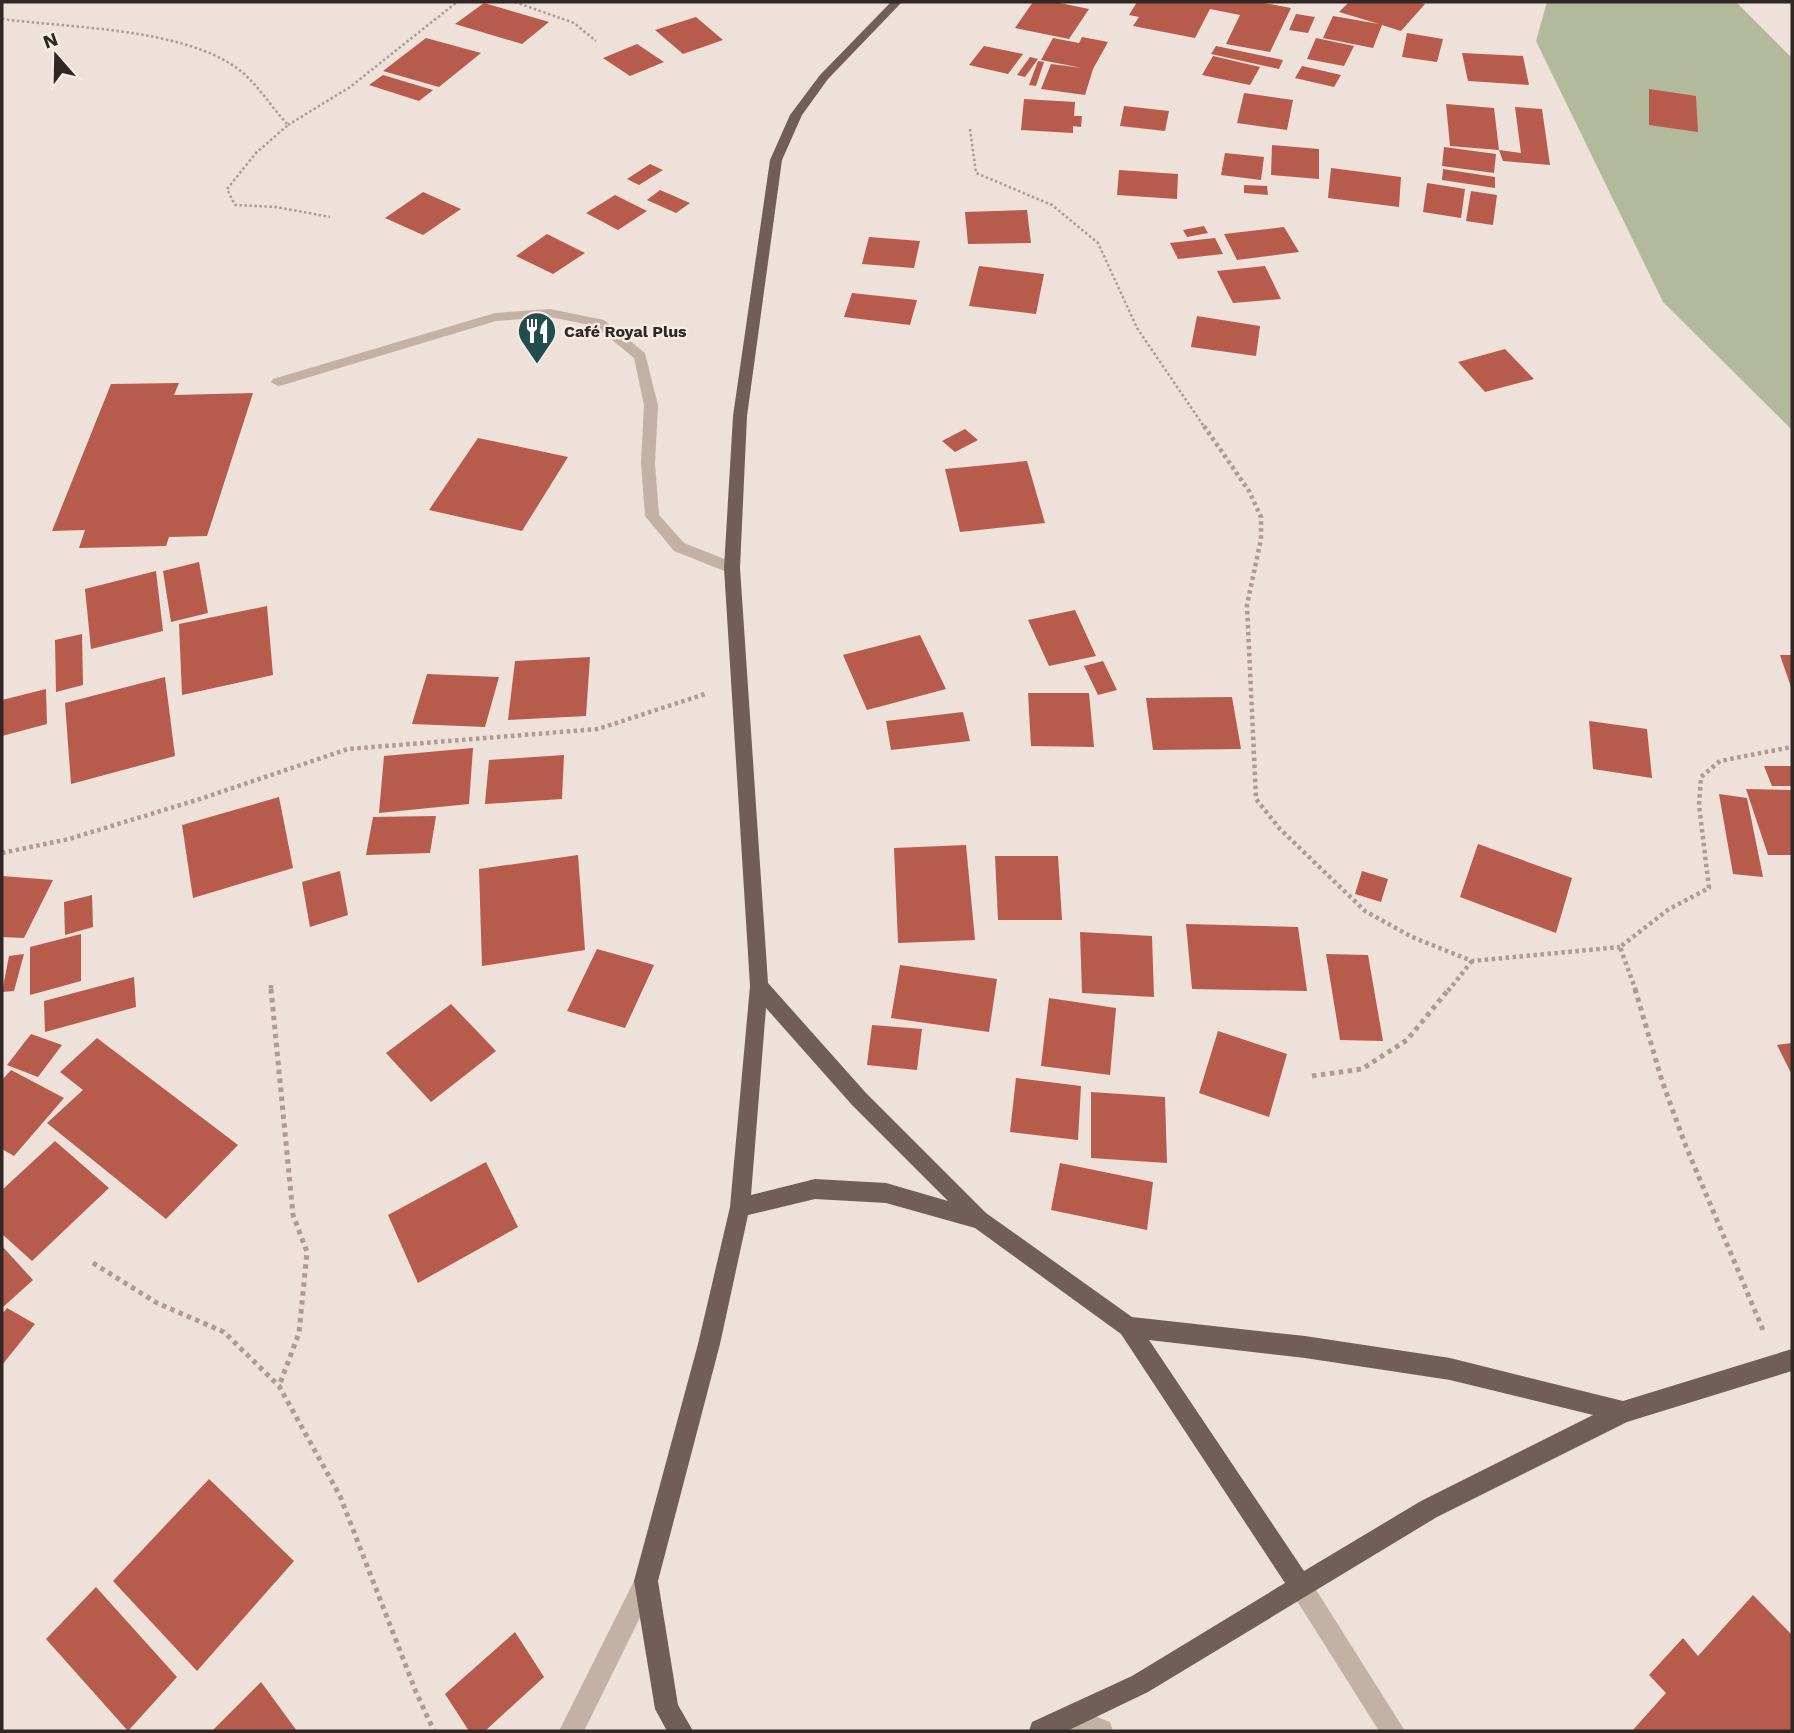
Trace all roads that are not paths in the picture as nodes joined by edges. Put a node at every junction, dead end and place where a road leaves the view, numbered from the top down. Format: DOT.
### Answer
graph roads {
  1 [pos="897,2"];
  2 [pos="278,382"];
  3 [pos="732,568"];
  4 [pos="759,986"];
  5 [pos="740,1207"];
  6 [pos="980,1220"];
  7 [pos="1128,1327"];
  8 [pos="1785,1362"];
  9 [pos="1623,1412"];
  10 [pos="646,1581"];
  11 [pos="1300,1585"];
  12 [pos="1071,1718"];
  13 [pos="570,1731"];
  14 [pos="681,1731"];
  15 [pos="1041,1731"];
  16 [pos="1101,1731"];
  17 [pos="1393,1731"];
  1 -- 3 [label="main road"];
  2 -- 3 [label="street"];
  3 -- 4 [label="main road"];
  4 -- 5 [label="main road"];
  4 -- 6 [label="main road"];
  5 -- 6 [label="main road"];
  5 -- 10 [label="main road"];
  6 -- 7 [label="main road"];
  7 -- 9 [label="main road"];
  7 -- 11 [label="main road"];
  8 -- 9 [label="main road"];
  9 -- 11 [label="main road"];
  10 -- 13 [label="street"];
  10 -- 14 [label="main road"];
  11 -- 12 [label="main road"];
  11 -- 17 [label="street"];
  12 -- 15 [label="main road"];
  12 -- 16 [label="street"];
}
